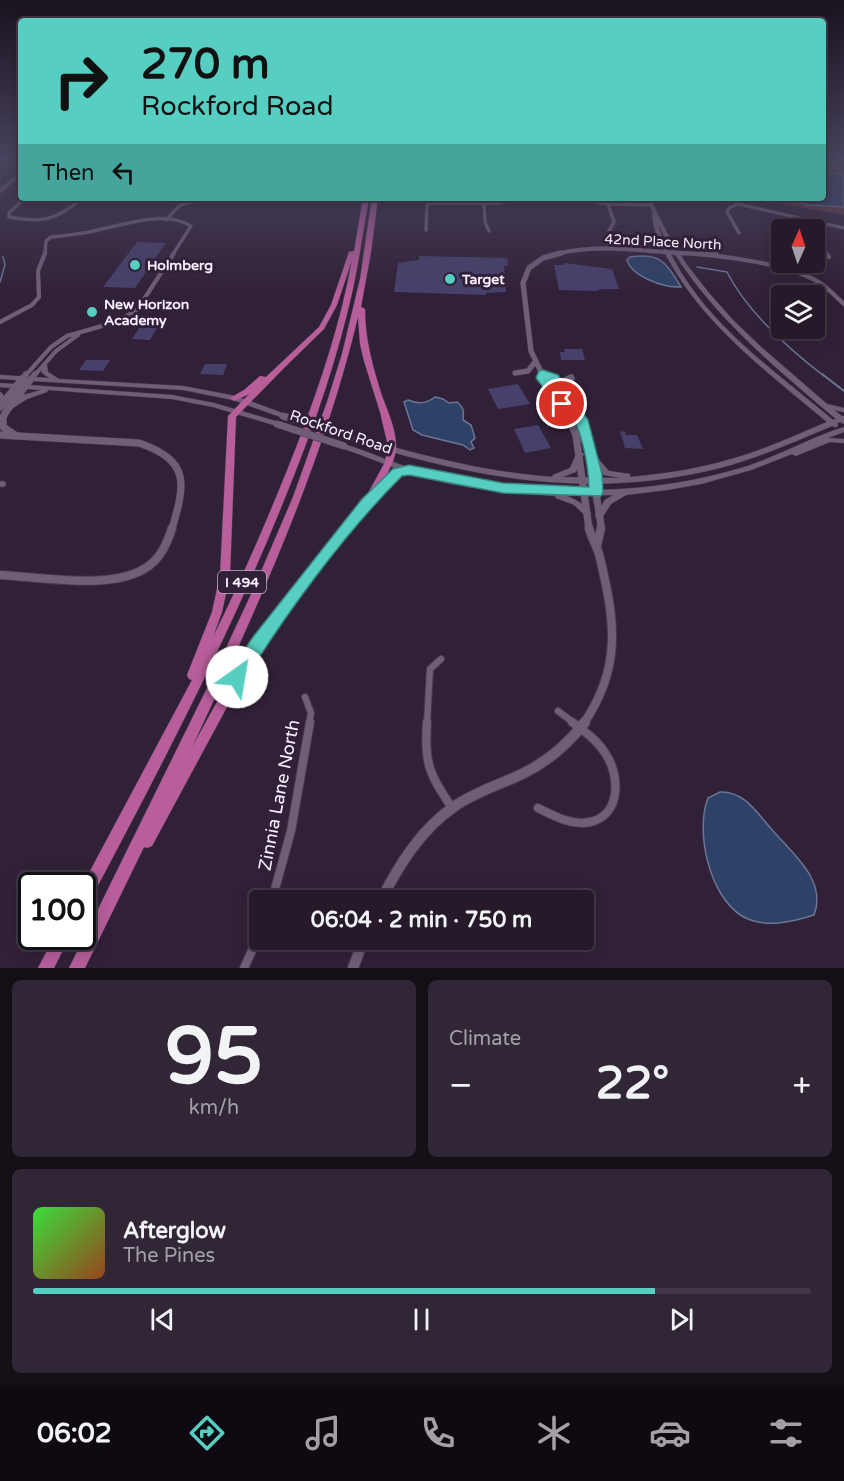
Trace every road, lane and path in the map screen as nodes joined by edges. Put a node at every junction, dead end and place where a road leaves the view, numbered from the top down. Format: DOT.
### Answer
graph roads {
  1 [pos="19,203"];
  2 [pos="77,203"];
  3 [pos="182,203"];
  4 [pos="365,203"];
  5 [pos="374,203"];
  6 [pos="430,203"];
  7 [pos="484,203"];
  8 [pos="603,203"];
  9 [pos="650,203"];
  10 [pos="608,204"];
  11 [pos="738,204"];
  12 [pos="651,206"];
  13 [pos="654,214"];
  14 [pos="801,219"];
  15 [pos="166,220"];
  16 [pos="825,224"];
  17 [pos="844,228"];
  18 [pos="426,230"];
  19 [pos="489,231"];
  20 [pos="609,231"];
  21 [pos="740,233"];
  22 [pos="359,237"];
  23 [pos="825,251"];
  24 [pos="667,252"];
  25 [pos="676,253"];
  26 [pos="829,257"];
  27 [pos="363,282"];
  28 [pos="844,304"];
  29 [pos="1,322"];
  30 [pos="79,333"];
  31 [pos="536,362"];
  32 [pos="44,365"];
  33 [pos="282,365"];
  34 [pos="515,373"];
  35 [pos="543,374"];
  36 [pos="0,377"];
  37 [pos="571,378"];
  38 [pos="22,379"];
  39 [pos="30,380"];
  40 [pos="60,381"];
  41 [pos="0,386"];
  42 [pos="16,386"];
  43 [pos="25,387"];
  44 [pos="55,388"];
  45 [pos="562,389"];
  46 [pos="0,394"];
  47 [pos="234,398"];
  48 [pos="807,400"];
  49 [pos="818,400"];
  50 [pos="245,403"];
  51 [pos="3,408"];
  52 [pos="844,410"];
  53 [pos="236,411"];
  54 [pos="841,425"];
  55 [pos="805,434"];
  56 [pos="0,435"];
  57 [pos="21,437"];
  58 [pos="844,441"];
  59 [pos="392,451"];
  60 [pos="788,452"];
  61 [pos="580,454"];
  62 [pos="591,457"];
  63 [pos="389,462"];
  64 [pos="409,470"];
  65 [pos="661,477"];
  66 [pos="531,478"];
  67 [pos="584,482"];
  68 [pos="595,482"];
  69 [pos="469,483"];
  70 [pos="628,491"];
  71 [pos="584,492"];
  72 [pos="596,492"];
  73 [pos="367,503"];
  74 [pos="587,513"];
  75 [pos="599,516"];
  76 [pos="597,545"];
  77 [pos="0,575"];
  78 [pos="441,659"];
  79 [pos="305,697"];
  80 [pos="558,711"];
  81 [pos="180,714"];
  82 [pos="580,730"];
  83 [pos="452,808"];
  84 [pos="538,808"];
  85 [pos="96,874"];
  86 [pos="276,890"];
  87 [pos="387,890"];
  88 [pos="111,900"];
  89 [pos="55,950"];
  90 [pos="252,950"];
  91 [pos="360,950"];
  92 [pos="45,968"];
  93 [pos="77,968"];
  94 [pos="244,968"];
  95 [pos="353,968"];
  1 -- 2 [label="street"];
  3 -- 15 [label="street"];
  4 -- 22 [label="highway, I 494"];
  5 -- 27 [label="highway, I 494"];
  6 -- 18 [label="street"];
  7 -- 19 [label="street"];
  8 -- 10 [label="street"];
  9 -- 12 [label="main road"];
  10 -- 12 [label="street"];
  10 -- 20 [label="street"];
  11 -- 14 [label="street"];
  11 -- 21 [label="street"];
  12 -- 13 [label="main road"];
  13 -- 24 [label="main road"];
  13 -- 25 [label="main road"];
  15 -- 29 [label="street"];
  15 -- 30 [label="street"];
  16 -- 17 [label="street"];
  22 -- 33 [label="highway"];
  22 -- 81 [label="highway, I 494"];
  23 -- 26 [label="street"];
  24 -- 25 [label="street, 42nd Place North"];
  24 -- 31 [label="street, 42nd Place North"];
  24 -- 48 [label="main road"];
  25 -- 28 [label="street, 42nd Place North"];
  25 -- 49 [label="main road"];
  27 -- 59 [label="highway"];
  27 -- 88 [label="highway, I 494"];
  30 -- 32 [label="street"];
  30 -- 38 [label="street"];
  31 -- 34 [label="street"];
  31 -- 35 [label="street"];
  32 -- 39 [label="street"];
  32 -- 40 [label="main road"];
  33 -- 47 [label="highway"];
  33 -- 50 [label="highway"];
  35 -- 45 [label="street"];
  35 -- 61 [label="street"];
  36 -- 38 [label="main road, Rockford Road"];
  37 -- 45 [label="street"];
  38 -- 39 [label="main road, Rockford Road"];
  38 -- 42 [label="street"];
  39 -- 40 [label="main road, Rockford Road"];
  39 -- 43 [label="street"];
  40 -- 47 [label="main road, Rockford Road"];
  41 -- 42 [label="main road, Rockford Road"];
  42 -- 43 [label="main road, Rockford Road"];
  42 -- 51 [label="street"];
  43 -- 44 [label="main road, Rockford Road"];
  43 -- 51 [label="street"];
  44 -- 51 [label="main road"];
  44 -- 53 [label="main road, Rockford Road"];
  45 -- 62 [label="street"];
  46 -- 51 [label="main road"];
  47 -- 50 [label="main road, Rockford Road"];
  48 -- 54 [label="main road"];
  48 -- 55 [label="main road"];
  49 -- 52 [label="main road"];
  49 -- 54 [label="main road"];
  50 -- 53 [label="highway"];
  50 -- 59 [label="main road, Rockford Road, bridge"];
  51 -- 57 [label="street"];
  53 -- 63 [label="main road, Rockford Road, bridge"];
  53 -- 81 [label="highway"];
  54 -- 55 [label="main road, Rockford Road"];
  54 -- 60 [label="main road, Rockford Road"];
  55 -- 65 [label="main road, Rockford Road"];
  56 -- 57 [label="street"];
  57 -- 77 [label="street"];
  58 -- 60 [label="main road"];
  59 -- 63 [label="highway"];
  59 -- 66 [label="main road, Rockford Road"];
  60 -- 70 [label="main road, Rockford Road"];
  61 -- 66 [label="main road"];
  61 -- 67 [label="street"];
  62 -- 65 [label="main road"];
  62 -- 68 [label="street"];
  63 -- 64 [label="main road, Rockford Road"];
  63 -- 73 [label="highway"];
  64 -- 69 [label="main road, Rockford Road"];
  64 -- 73 [label="highway"];
  65 -- 68 [label="main road, Rockford Road"];
  66 -- 67 [label="main road, Rockford Road"];
  67 -- 68 [label="main road, Rockford Road"];
  67 -- 71 [label="street"];
  68 -- 72 [label="street"];
  69 -- 71 [label="main road, Rockford Road"];
  69 -- 74 [label="main road"];
  70 -- 72 [label="main road, Rockford Road"];
  70 -- 75 [label="main road"];
  71 -- 72 [label="main road, Rockford Road"];
  71 -- 74 [label="street"];
  72 -- 75 [label="street"];
  73 -- 88 [label="highway"];
  74 -- 76 [label="street"];
  75 -- 76 [label="street"];
  76 -- 82 [label="street"];
  78 -- 83 [label="street"];
  79 -- 86 [label="street, Zinnia Lane North"];
  80 -- 82 [label="street"];
  81 -- 85 [label="highway, I 494"];
  82 -- 83 [label="street"];
  82 -- 84 [label="street"];
  83 -- 87 [label="street"];
  88 -- 93 [label="highway, I 494"];
  89 -- 92 [label="highway"];
  90 -- 94 [label="street"];
  91 -- 95 [label="street"];
}
